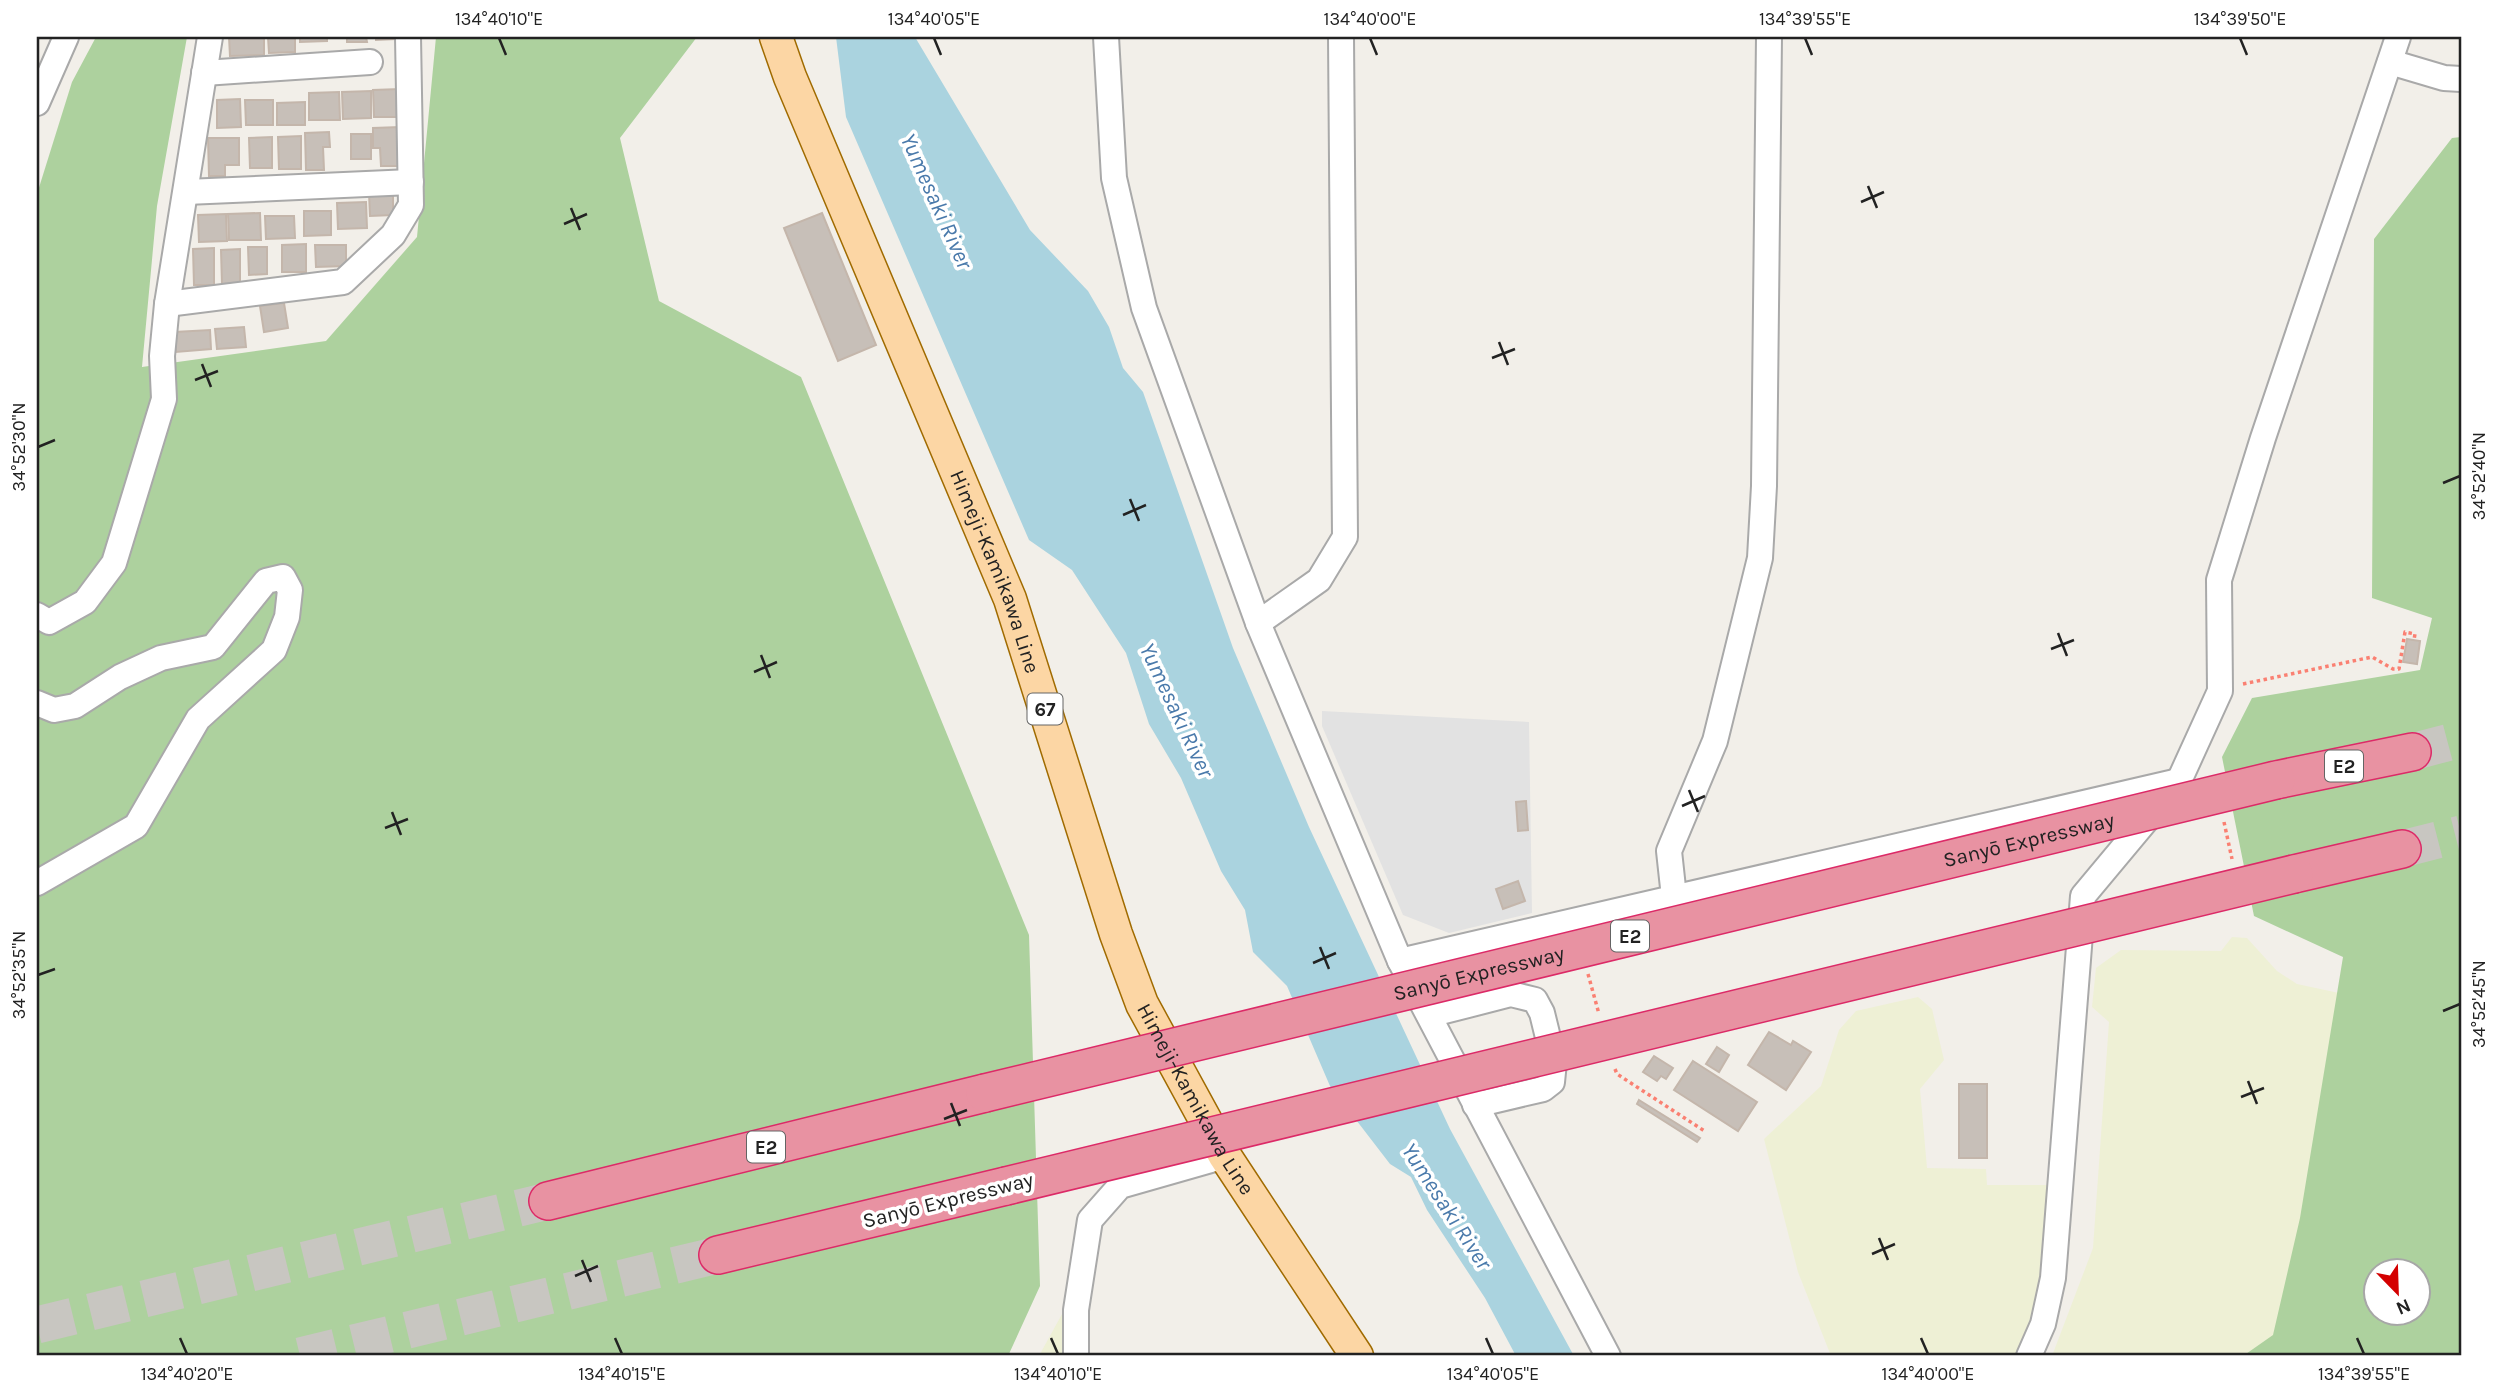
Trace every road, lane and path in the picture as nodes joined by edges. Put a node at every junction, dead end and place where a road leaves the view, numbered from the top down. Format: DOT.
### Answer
graph roads {
  1 [pos="66,37"];
  2 [pos="210,37"];
  3 [pos="408,37"];
  4 [pos="776,37"];
  5 [pos="1106,37"];
  6 [pos="1341,37"];
  7 [pos="1769,37"];
  8 [pos="2398,37"];
  9 [pos="370,62"];
  10 [pos="2390,62"];
  11 [pos="204,73"];
  12 [pos="2461,79"];
  13 [pos="37,103"];
  14 [pos="411,182"];
  15 [pos="186,192"];
  16 [pos="167,303"];
  17 [pos="37,615"];
  18 [pos="1258,623"];
  19 [pos="2414,640"];
  20 [pos="2372,657"];
  21 [pos="37,703"];
  22 [pos="2412,752"];
  23 [pos="2179,781"];
  24 [pos="2402,849"];
  25 [pos="37,883"];
  26 [pos="1674,897"];
  27 [pos="1400,961"];
  28 [pos="1429,1016"];
  29 [pos="1475,1105"];
  30 [pos="1225,1156"];
  31 [pos="548,1200"];
  32 [pos="718,1255"];
  33 [pos="1076,1356"];
  34 [pos="1357,1356"];
  35 [pos="1608,1356"];
  36 [pos="2029,1356"];
  1 -- 13 [label="street"];
  2 -- 11 [label="street"];
  3 -- 14 [label="street"];
  4 -- 30 [label="main road, Himeji-Kamikawa Line / 67"];
  5 -- 18 [label="street"];
  6 -- 18 [label="street"];
  7 -- 26 [label="street"];
  8 -- 10 [label="street"];
  9 -- 11 [label="street"];
  10 -- 12 [label="street"];
  10 -- 23 [label="street"];
  11 -- 15 [label="street"];
  14 -- 15 [label="street"];
  14 -- 16 [label="street"];
  15 -- 16 [label="street"];
  16 -- 17 [label="street"];
  18 -- 27 [label="street"];
  19 -- 20 [label="path"];
  21 -- 25 [label="street"];
  22 -- 31 [label="highway, Sanyō Expressway / E2, bridge"];
  23 -- 26 [label="street"];
  23 -- 36 [label="street"];
  24 -- 32 [label="highway, Sanyō Expressway, bridge"];
  26 -- 27 [label="street"];
  27 -- 28 [label="street"];
  28 -- 29 [label="street"];
  28 -- 29 [label="street"];
  29 -- 35 [label="street"];
  30 -- 33 [label="street"];
  30 -- 34 [label="main road, Himeji-Kamikawa Line / 67"];
}
